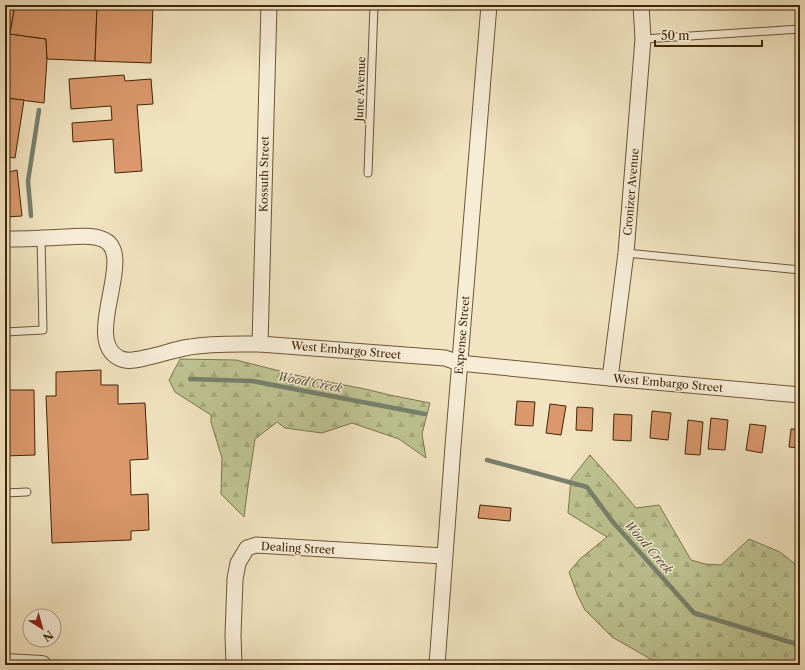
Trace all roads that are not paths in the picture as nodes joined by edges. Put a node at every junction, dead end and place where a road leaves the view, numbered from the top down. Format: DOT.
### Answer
graph roads {
  1 [pos="269,5"];
  2 [pos="374,5"];
  3 [pos="489,5"];
  4 [pos="641,5"];
  5 [pos="800,28"];
  6 [pos="643,39"];
  7 [pos="368,173"];
  8 [pos="41,238"];
  9 [pos="5,239"];
  10 [pos="626,253"];
  11 [pos="800,270"];
  12 [pos="5,332"];
  13 [pos="260,344"];
  14 [pos="459,363"];
  15 [pos="610,378"];
  16 [pos="800,395"];
  17 [pos="5,492"];
  18 [pos="27,492"];
  19 [pos="444,556"];
  20 [pos="5,663"];
  21 [pos="42,665"];
  22 [pos="234,665"];
  23 [pos="437,665"];
  1 -- 13 [label="street, Kossuth Street"];
  2 -- 7 [label="lane, June Avenue"];
  3 -- 14 [label="street, Expense Street"];
  4 -- 6 [label="street, Cronizer Avenue"];
  5 -- 6 [label="lane"];
  6 -- 10 [label="street, Cronizer Avenue"];
  8 -- 9 [label="street, West Embargo Street"];
  8 -- 12 [label="lane"];
  8 -- 13 [label="street, West Embargo Street"];
  10 -- 11 [label="lane"];
  10 -- 15 [label="street, Cronizer Avenue"];
  13 -- 14 [label="street, West Embargo Street"];
  14 -- 15 [label="street, West Embargo Street"];
  14 -- 19 [label="street, Expense Street"];
  15 -- 16 [label="street, West Embargo Street"];
  17 -- 18 [label="lane"];
  19 -- 22 [label="street, Dealing Street"];
  19 -- 23 [label="street, Expense Street"];
  20 -- 21 [label="street"];
}
